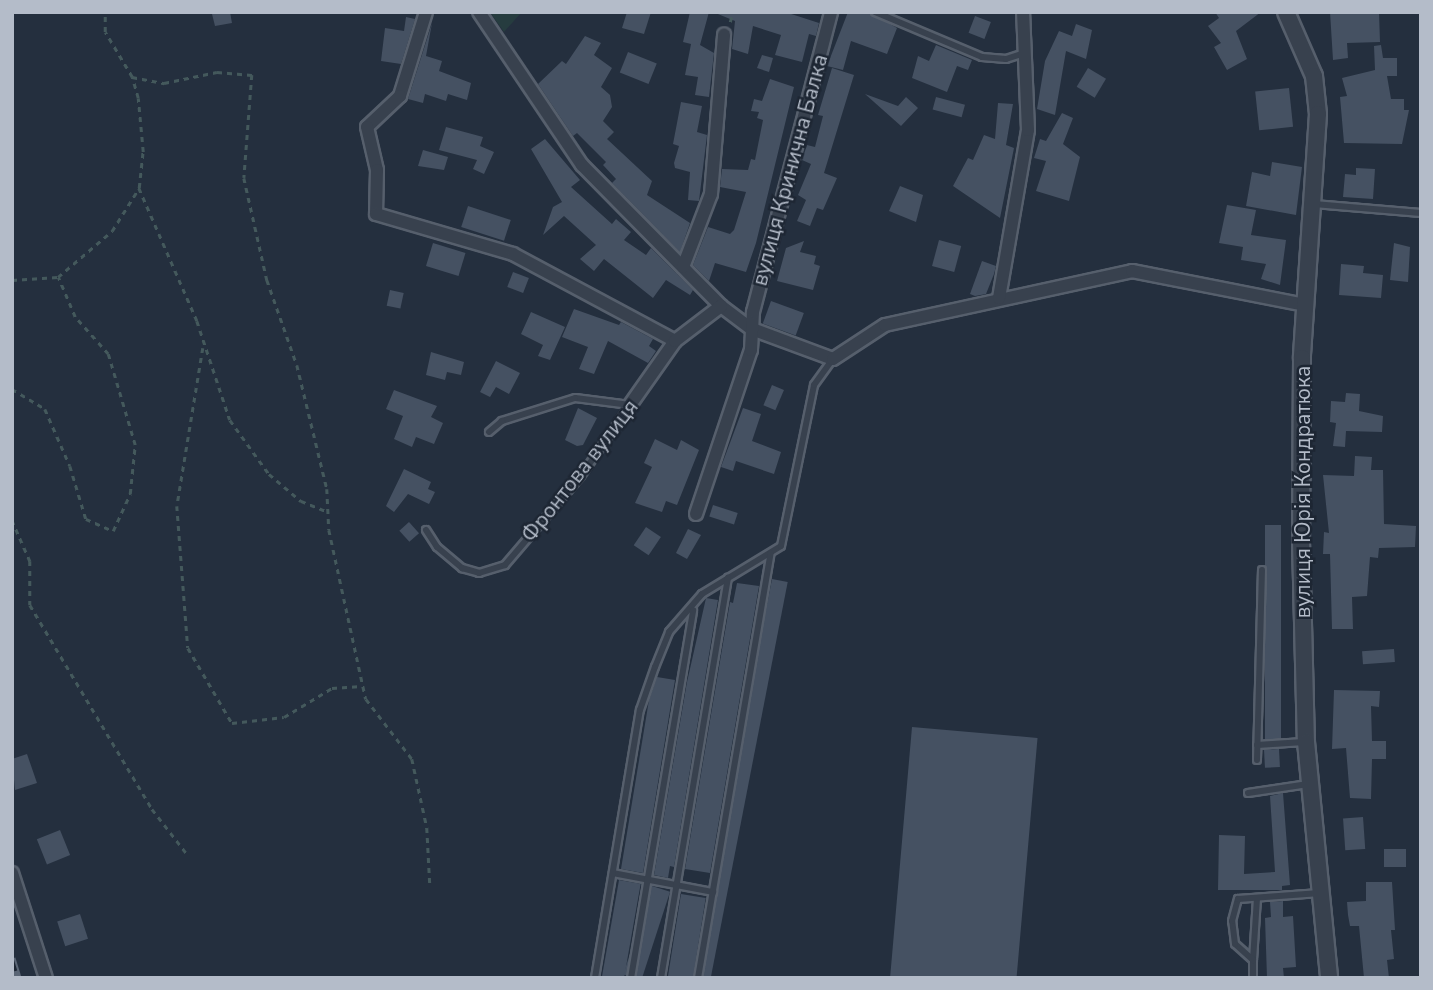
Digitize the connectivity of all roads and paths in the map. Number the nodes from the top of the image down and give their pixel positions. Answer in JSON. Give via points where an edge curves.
{"nodes":[{"id":1,"x":105,"y":12,"type":"edge"},
{"id":2,"x":426,"y":12,"type":"edge"},
{"id":3,"x":479,"y":12,"type":"edge"},
{"id":4,"x":831,"y":12,"type":"edge"},
{"id":5,"x":875,"y":12,"type":"edge"},
{"id":6,"x":1023,"y":12,"type":"edge"},
{"id":7,"x":1286,"y":12,"type":"edge"},
{"id":8,"x":724,"y":35,"type":"dead end"},
{"id":9,"x":1027,"y":52,"type":"junction"},
{"id":10,"x":132,"y":77,"type":"junction"},
{"id":11,"x":139,"y":188,"type":"junction"},
{"id":12,"x":1314,"y":204,"type":"junction"},
{"id":13,"x":1421,"y":214,"type":"edge"},
{"id":14,"x":683,"y":267,"type":"junction"},
{"id":15,"x":58,"y":277,"type":"junction"},
{"id":16,"x":13,"y":281,"type":"edge"},
{"id":17,"x":999,"y":299,"type":"junction"},
{"id":18,"x":720,"y":306,"type":"junction"},
{"id":19,"x":1306,"y":306,"type":"junction"},
{"id":20,"x":752,"y":329,"type":"junction"},
{"id":21,"x":675,"y":341,"type":"junction"},
{"id":22,"x":203,"y":348,"type":"junction"},
{"id":23,"x":832,"y":359,"type":"junction"},
{"id":24,"x":12,"y":388,"type":"edge"},
{"id":25,"x":630,"y":405,"type":"junction"},
{"id":26,"x":489,"y":432,"type":"dead end"},
{"id":27,"x":328,"y":512,"type":"junction"},
{"id":28,"x":696,"y":514,"type":"dead end"},
{"id":29,"x":12,"y":520,"type":"edge"},
{"id":30,"x":426,"y":530,"type":"dead end"},
{"id":31,"x":771,"y":553,"type":"junction"},
{"id":32,"x":1262,"y":570,"type":"dead end"},
{"id":33,"x":728,"y":578,"type":"junction"},
{"id":34,"x":694,"y":608,"type":"junction"},
{"id":35,"x":363,"y":686,"type":"junction"},
{"id":36,"x":1306,"y":742,"type":"junction"},
{"id":37,"x":1257,"y":745,"type":"junction"},
{"id":38,"x":1257,"y":760,"type":"dead end"},
{"id":39,"x":1310,"y":784,"type":"junction"},
{"id":40,"x":1248,"y":793,"type":"dead end"},
{"id":41,"x":187,"y":855,"type":"dead end"},
{"id":42,"x":12,"y":873,"type":"edge"},
{"id":43,"x":612,"y":873,"type":"junction"},
{"id":44,"x":648,"y":880,"type":"junction"},
{"id":45,"x":430,"y":885,"type":"dead end"},
{"id":46,"x":676,"y":885,"type":"junction"},
{"id":47,"x":713,"y":892,"type":"junction"},
{"id":48,"x":1321,"y":892,"type":"junction"},
{"id":49,"x":1257,"y":898,"type":"junction"},
{"id":50,"x":1253,"y":960,"type":"junction"},
{"id":51,"x":46,"y":978,"type":"edge"},
{"id":52,"x":595,"y":978,"type":"edge"},
{"id":53,"x":631,"y":978,"type":"edge"},
{"id":54,"x":661,"y":978,"type":"edge"},
{"id":55,"x":698,"y":978,"type":"edge"},
{"id":56,"x":1253,"y":978,"type":"edge"},
{"id":57,"x":1329,"y":978,"type":"edge"}],
"edges":[{"from":1,"to":10,"type":"path","via":[[105,32]]},
{"from":2,"to":21,"type":"street","via":[[400,96],[367,127],[377,170],[376,214],[513,254]]},
{"from":3,"to":14,"type":"street","via":[[582,164]]},
{"from":4,"to":20,"type":"street","name":"вулиця Кринична Балка"},
{"from":5,"to":9,"type":"lane","via":[[982,57],[1006,59]]},
{"from":6,"to":9,"type":"street"},
{"from":7,"to":12,"type":"street","name":"вулиця Юрія Кондратюка","via":[[1314,76],[1318,114]]},
{"from":8,"to":14,"type":"street","via":[[711,194]]},
{"from":9,"to":17,"type":"street","via":[[1028,130]]},
{"from":10,"to":11,"type":"path","via":[[143,152]]},
{"from":10,"to":27,"type":"path","via":[[164,83],[217,72],[252,75],[244,178],[267,281],[297,365],[327,489]]},
{"from":11,"to":15,"type":"path","via":[[112,231]]},
{"from":11,"to":22,"type":"path","via":[[154,232],[197,321]]},
{"from":12,"to":13,"type":"lane"},
{"from":12,"to":19,"type":"street","name":"вулиця Юрія Кондратюка"},
{"from":14,"to":18,"type":"street"},
{"from":15,"to":16,"type":"path"},
{"from":15,"to":24,"type":"path","via":[[75,317],[108,354],[135,445],[130,494],[113,531],[86,519],[70,466],[45,409]]},
{"from":17,"to":19,"type":"street","via":[[1132,271]]},
{"from":17,"to":23,"type":"street","via":[[885,325]]},
{"from":18,"to":20,"type":"street"},
{"from":18,"to":21,"type":"street","name":"Фронтова вулиця"},
{"from":19,"to":36,"type":"street","name":"вулиця Юрія Кондратюка","via":[[1301,541]]},
{"from":20,"to":23,"type":"street"},
{"from":20,"to":28,"type":"street","name":"вулиця Кринична Балка","via":[[751,350]]},
{"from":21,"to":25,"type":"street","name":"Фронтова вулиця"},
{"from":22,"to":27,"type":"path","via":[[230,420],[269,474],[301,501]]},
{"from":22,"to":35,"type":"path","via":[[177,506],[188,648],[232,723],[284,717],[332,688]]},
{"from":23,"to":31,"type":"lane","via":[[814,385],[781,546]]},
{"from":25,"to":26,"type":"lane","via":[[575,398],[502,421]]},
{"from":25,"to":30,"type":"lane","name":"Фронтова вулиця","via":[[581,476],[505,565],[488,572],[461,568],[436,547]]},
{"from":27,"to":35,"type":"path"},
{"from":29,"to":41,"type":"path","via":[[30,561],[30,605],[152,809]]},
{"from":31,"to":33,"type":"lane"},
{"from":31,"to":47,"type":"lane"},
{"from":32,"to":37,"type":"lane"},
{"from":33,"to":34,"type":"lane","via":[[702,594]]},
{"from":33,"to":46,"type":"lane"},
{"from":34,"to":43,"type":"lane","via":[[670,632],[640,710]]},
{"from":34,"to":44,"type":"lane"},
{"from":35,"to":45,"type":"path","via":[[366,699],[412,759],[427,828]]},
{"from":36,"to":37,"type":"lane"},
{"from":36,"to":39,"type":"street","name":"вулиця Юрія Кондратюка"},
{"from":37,"to":38,"type":"lane"},
{"from":39,"to":40,"type":"lane"},
{"from":39,"to":48,"type":"street","name":"вулиця Юрія Кондратюка"},
{"from":42,"to":51,"type":"street"},
{"from":43,"to":44,"type":"lane"},
{"from":43,"to":52,"type":"lane"},
{"from":44,"to":46,"type":"lane"},
{"from":44,"to":53,"type":"lane"},
{"from":46,"to":47,"type":"lane"},
{"from":46,"to":54,"type":"lane"},
{"from":47,"to":55,"type":"lane"},
{"from":48,"to":49,"type":"lane"},
{"from":48,"to":57,"type":"street","name":"вулиця Юрія Кондратюка"},
{"from":49,"to":50,"type":"lane"},
{"from":49,"to":50,"type":"lane","via":[[1238,899],[1233,921],[1235,944]]},
{"from":50,"to":56,"type":"lane"}]}
